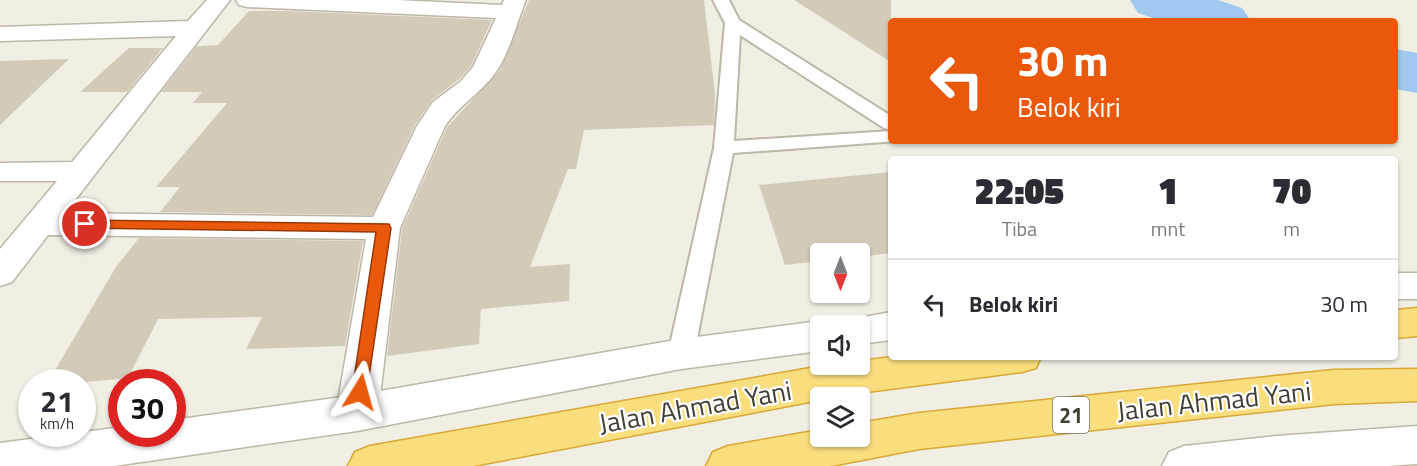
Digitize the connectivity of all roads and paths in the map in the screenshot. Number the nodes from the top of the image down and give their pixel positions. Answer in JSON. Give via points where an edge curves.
{"nodes":[{"id":1,"x":219,"y":0,"type":"edge"},
{"id":2,"x":247,"y":0,"type":"edge"},
{"id":3,"x":721,"y":0,"type":"edge"},
{"id":4,"x":513,"y":6,"type":"edge"},
{"id":5,"x":733,"y":23,"type":"junction"},
{"id":6,"x":195,"y":28,"type":"junction"},
{"id":7,"x":0,"y":34,"type":"edge"},
{"id":8,"x":888,"y":122,"type":"edge"},
{"id":9,"x":888,"y":137,"type":"edge"},
{"id":10,"x":724,"y":147,"type":"junction"},
{"id":11,"x":80,"y":171,"type":"junction"},
{"id":12,"x":0,"y":172,"type":"edge"},
{"id":13,"x":39,"y":224,"type":"junction"},
{"id":14,"x":384,"y":228,"type":"junction"},
{"id":15,"x":0,"y":273,"type":"edge"},
{"id":16,"x":1398,"y":286,"type":"edge"},
{"id":17,"x":1417,"y":286,"type":"edge"},
{"id":18,"x":1417,"y":322,"type":"edge"},
{"id":19,"x":1398,"y":324,"type":"edge"},
{"id":20,"x":888,"y":326,"type":"edge"},
{"id":21,"x":870,"y":329,"type":"edge"},
{"id":22,"x":810,"y":337,"type":"edge"},
{"id":23,"x":681,"y":354,"type":"junction"},
{"id":24,"x":998,"y":360,"type":"edge"},
{"id":25,"x":1417,"y":385,"type":"edge"},
{"id":26,"x":357,"y":413,"type":"junction"},
{"id":27,"x":1417,"y":445,"type":"edge"},
{"id":28,"x":0,"y":463,"type":"edge"},
{"id":29,"x":370,"y":466,"type":"edge"},
{"id":30,"x":728,"y":466,"type":"edge"},
{"id":31,"x":1184,"y":466,"type":"edge"}],
"edges":[{"from":1,"to":6,"type":"street"},
{"from":2,"to":4,"type":"street"},
{"from":3,"to":5,"type":"lane"},
{"from":4,"to":14,"type":"street","via":[[485,70],[443,108],[431,126]]},
{"from":5,"to":8,"type":"lane"},
{"from":5,"to":10,"type":"lane"},
{"from":6,"to":7,"type":"street"},
{"from":6,"to":11,"type":"street"},
{"from":9,"to":10,"type":"lane"},
{"from":10,"to":23,"type":"lane"},
{"from":11,"to":12,"type":"street"},
{"from":11,"to":13,"type":"street"},
{"from":13,"to":14,"type":"street"},
{"from":13,"to":15,"type":"street"},
{"from":14,"to":26,"type":"street"},
{"from":16,"to":17,"type":"street"},
{"from":18,"to":19,"type":"highway"},
{"from":20,"to":21,"type":"street"},
{"from":22,"to":23,"type":"street"},
{"from":23,"to":26,"type":"street"},
{"from":24,"to":29,"type":"highway","name":"Jalan Ahmad Yani","via":[[843,379]]},
{"from":25,"to":30,"type":"highway","name":"Jalan Ahmad Yani","number":"21","via":[[1334,387],[919,431]]},
{"from":26,"to":28,"type":"street"},
{"from":27,"to":31,"type":"street"}]}
